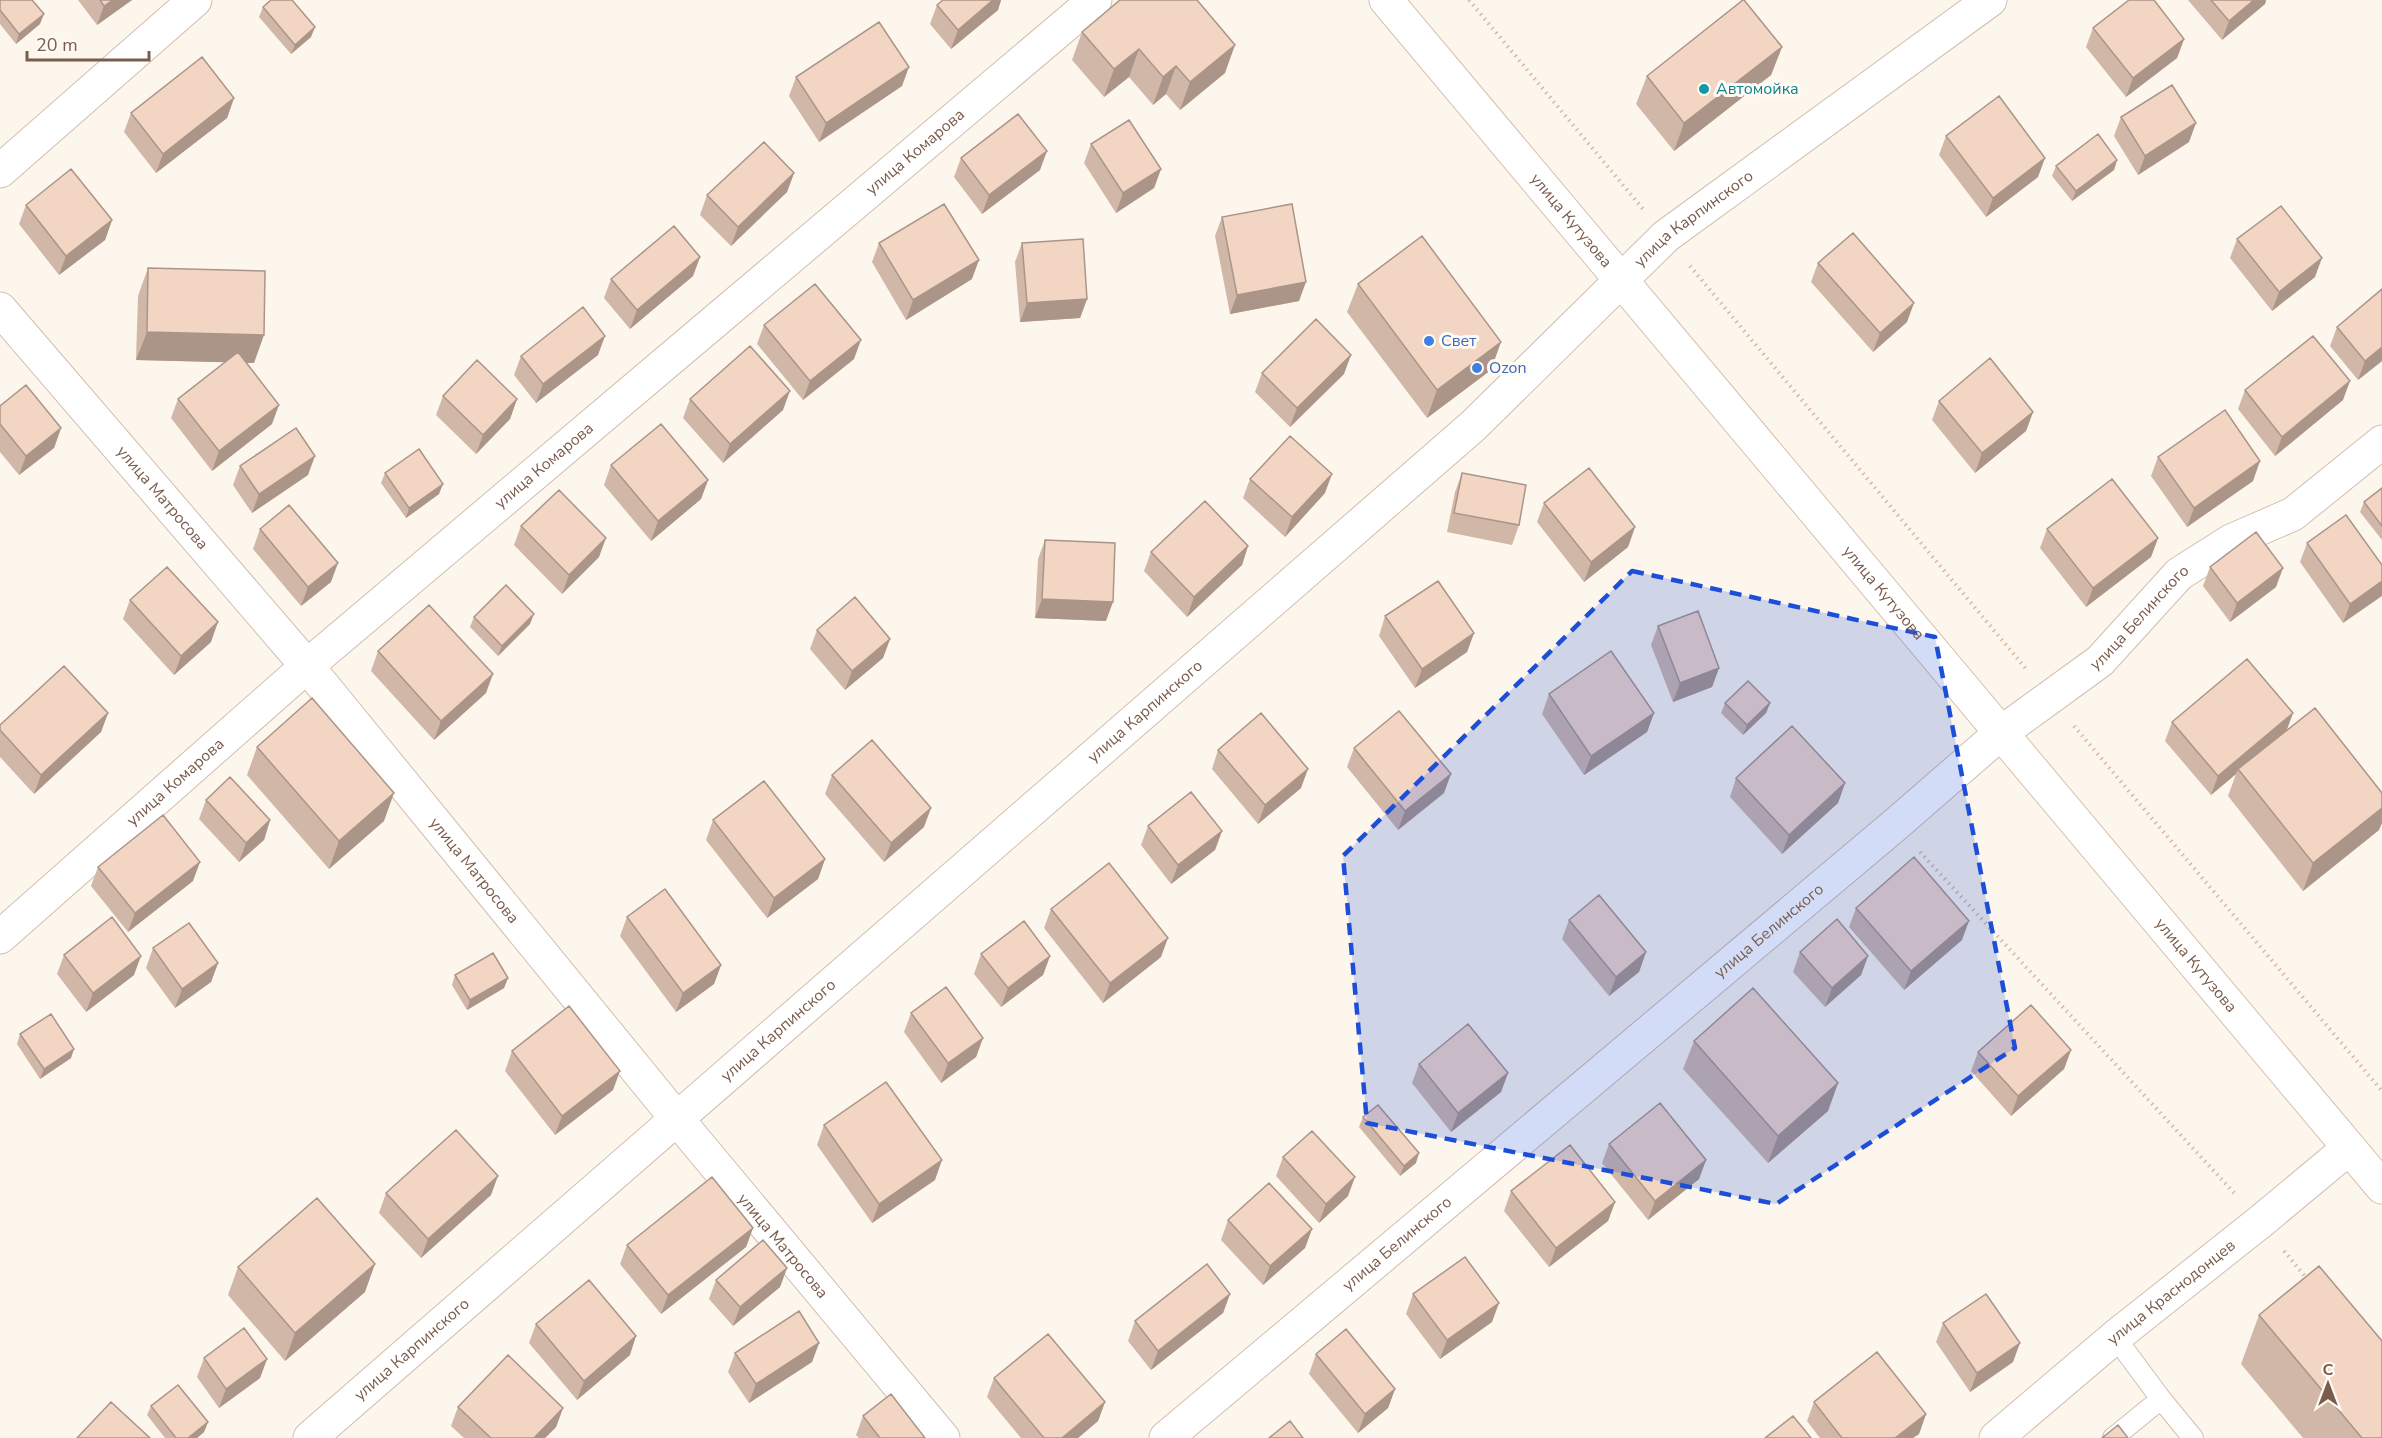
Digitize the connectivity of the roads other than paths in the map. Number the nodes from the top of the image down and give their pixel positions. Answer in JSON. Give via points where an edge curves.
{"nodes":[{"id":1,"x":195,"y":0,"type":"edge"},
{"id":2,"x":1095,"y":0,"type":"edge"},
{"id":3,"x":1386,"y":0,"type":"edge"},
{"id":4,"x":1990,"y":0,"type":"edge"},
{"id":5,"x":0,"y":171,"type":"edge"},
{"id":6,"x":1622,"y":279,"type":"junction"},
{"id":7,"x":0,"y":309,"type":"edge"},
{"id":8,"x":2382,"y":442,"type":"edge"},
{"id":9,"x":307,"y":666,"type":"junction"},
{"id":10,"x":2002,"y":732,"type":"junction"},
{"id":11,"x":0,"y":938,"type":"edge"},
{"id":12,"x":677,"y":1119,"type":"junction"},
{"id":13,"x":2370,"y":1166,"type":"edge"},
{"id":14,"x":2115,"y":1336,"type":"junction"},
{"id":15,"x":2161,"y":1399,"type":"junction"},
{"id":16,"x":310,"y":1438,"type":"edge"},
{"id":17,"x":943,"y":1438,"type":"edge"},
{"id":18,"x":1166,"y":1438,"type":"edge"},
{"id":19,"x":1996,"y":1438,"type":"edge"},
{"id":20,"x":2113,"y":1438,"type":"edge"},
{"id":21,"x":2193,"y":1438,"type":"edge"}],
"edges":[{"from":1,"to":5,"type":"street"},
{"from":2,"to":9,"type":"street","name":"улица Комарова"},
{"from":3,"to":6,"type":"street","name":"улица Кутузова"},
{"from":4,"to":6,"type":"street","name":"улица Карпинского","via":[[1666,236]]},
{"from":6,"to":10,"type":"street","name":"улица Кутузова"},
{"from":6,"to":12,"type":"street","name":"улица Карпинского","via":[[1473,426]]},
{"from":7,"to":9,"type":"street","name":"улица Матросова"},
{"from":8,"to":10,"type":"street","name":"улица Белинского","via":[[2293,514],[2230,541],[2179,574],[2100,661]]},
{"from":9,"to":11,"type":"street","name":"улица Комарова"},
{"from":9,"to":12,"type":"street","name":"улица Матросова"},
{"from":10,"to":13,"type":"street","name":"улица Кутузова"},
{"from":10,"to":18,"type":"street","name":"улица Белинского"},
{"from":12,"to":16,"type":"street","name":"улица Карпинского"},
{"from":12,"to":17,"type":"street","name":"улица Матросова"},
{"from":13,"to":14,"type":"street","name":"улица Краснодонцев","via":[[2260,1222]]},
{"from":14,"to":15,"type":"lane"},
{"from":14,"to":19,"type":"street","name":"улица Краснодонцев"},
{"from":15,"to":20,"type":"lane"},
{"from":15,"to":21,"type":"lane"}]}
